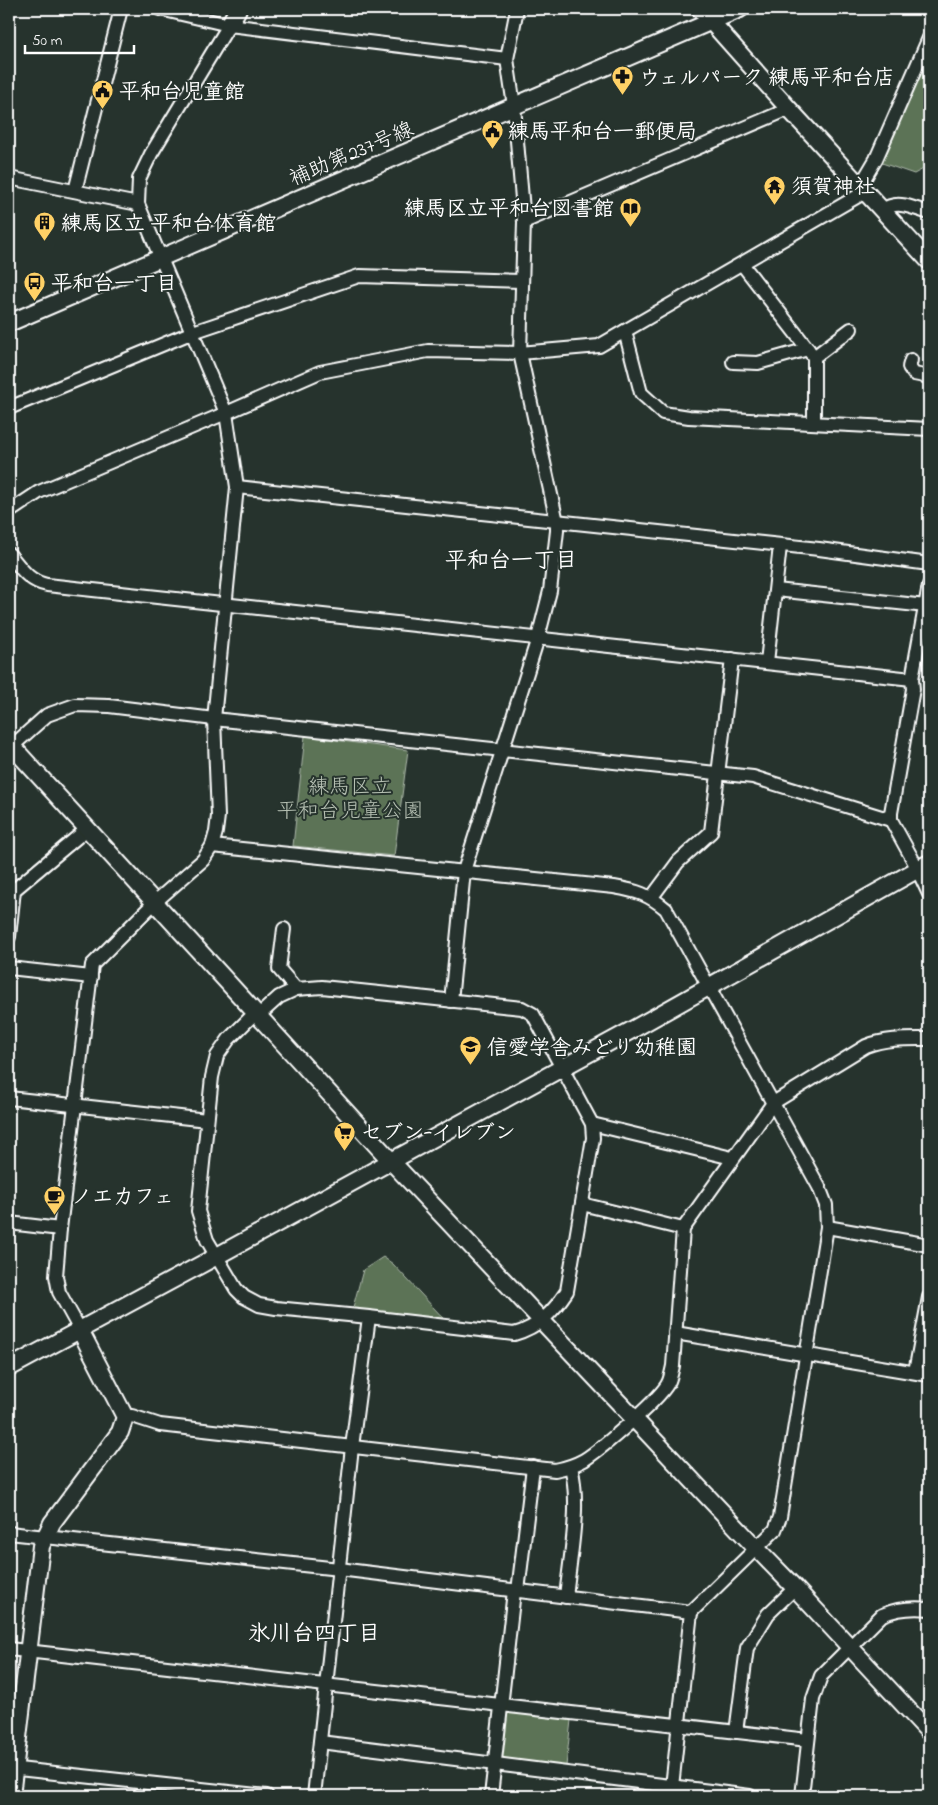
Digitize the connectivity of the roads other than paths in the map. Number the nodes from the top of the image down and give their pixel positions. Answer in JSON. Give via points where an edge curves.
{"nodes":[{"id":1,"x":121,"y":9,"type":"edge"},
{"id":2,"x":160,"y":9,"type":"edge"},
{"id":3,"x":238,"y":9,"type":"edge"},
{"id":4,"x":517,"y":9,"type":"edge"},
{"id":5,"x":700,"y":9,"type":"edge"},
{"id":6,"x":740,"y":9,"type":"edge"},
{"id":7,"x":711,"y":22,"type":"junction"},
{"id":8,"x":229,"y":25,"type":"junction"},
{"id":9,"x":929,"y":38,"type":"edge"},
{"id":10,"x":507,"y":58,"type":"junction"},
{"id":11,"x":514,"y":106,"type":"junction"},
{"id":12,"x":789,"y":109,"type":"junction"},
{"id":13,"x":9,"y":178,"type":"edge"},
{"id":14,"x":863,"y":189,"type":"junction"},
{"id":15,"x":76,"y":192,"type":"junction"},
{"id":16,"x":138,"y":204,"type":"junction"},
{"id":17,"x":882,"y":210,"type":"junction"},
{"id":18,"x":929,"y":213,"type":"edge"},
{"id":19,"x":524,"y":222,"type":"junction"},
{"id":20,"x":161,"y":258,"type":"junction"},
{"id":21,"x":929,"y":261,"type":"edge"},
{"id":22,"x":742,"y":264,"type":"junction"},
{"id":23,"x":522,"y":281,"type":"junction"},
{"id":24,"x":9,"y":323,"type":"edge"},
{"id":25,"x":851,"y":329,"type":"dead end"},
{"id":26,"x":193,"y":332,"type":"junction"},
{"id":27,"x":625,"y":332,"type":"junction"},
{"id":28,"x":520,"y":353,"type":"junction"},
{"id":29,"x":811,"y":353,"type":"junction"},
{"id":30,"x":911,"y":360,"type":"dead end"},
{"id":31,"x":733,"y":362,"type":"dead end"},
{"id":32,"x":929,"y":377,"type":"edge"},
{"id":33,"x":9,"y":408,"type":"edge"},
{"id":34,"x":226,"y":414,"type":"junction"},
{"id":35,"x":814,"y":423,"type":"junction"},
{"id":36,"x":929,"y":429,"type":"edge"},
{"id":37,"x":236,"y":487,"type":"junction"},
{"id":38,"x":9,"y":512,"type":"edge"},
{"id":39,"x":557,"y":522,"type":"junction"},
{"id":40,"x":780,"y":546,"type":"junction"},
{"id":41,"x":9,"y":554,"type":"edge"},
{"id":42,"x":929,"y":564,"type":"edge"},
{"id":43,"x":929,"y":585,"type":"edge"},
{"id":44,"x":776,"y":590,"type":"junction"},
{"id":45,"x":225,"y":603,"type":"junction"},
{"id":46,"x":926,"y":606,"type":"junction"},
{"id":47,"x":538,"y":638,"type":"junction"},
{"id":48,"x":732,"y":658,"type":"junction"},
{"id":49,"x":767,"y":662,"type":"junction"},
{"id":50,"x":912,"y":679,"type":"junction"},
{"id":51,"x":214,"y":720,"type":"junction"},
{"id":52,"x":10,"y":746,"type":"edge"},
{"id":53,"x":502,"y":749,"type":"junction"},
{"id":54,"x":719,"y":774,"type":"junction"},
{"id":55,"x":892,"y":820,"type":"junction"},
{"id":56,"x":87,"y":829,"type":"junction"},
{"id":57,"x":212,"y":846,"type":"junction"},
{"id":58,"x":924,"y":866,"type":"edge"},
{"id":59,"x":464,"y":871,"type":"junction"},
{"id":60,"x":929,"y":894,"type":"edge"},
{"id":61,"x":652,"y":897,"type":"junction"},
{"id":62,"x":154,"y":903,"type":"junction"},
{"id":63,"x":284,"y":928,"type":"dead end"},
{"id":64,"x":9,"y":937,"type":"edge"},
{"id":65,"x":9,"y":968,"type":"edge"},
{"id":66,"x":91,"y":977,"type":"junction"},
{"id":67,"x":709,"y":987,"type":"junction"},
{"id":68,"x":296,"y":989,"type":"junction"},
{"id":69,"x":450,"y":1001,"type":"junction"},
{"id":70,"x":256,"y":1015,"type":"junction"},
{"id":71,"x":929,"y":1038,"type":"edge"},
{"id":72,"x":561,"y":1068,"type":"junction"},
{"id":73,"x":9,"y":1098,"type":"edge"},
{"id":74,"x":772,"y":1103,"type":"junction"},
{"id":75,"x":75,"y":1105,"type":"junction"},
{"id":76,"x":207,"y":1120,"type":"junction"},
{"id":77,"x":592,"y":1124,"type":"junction"},
{"id":78,"x":732,"y":1158,"type":"junction"},
{"id":79,"x":391,"y":1161,"type":"junction"},
{"id":80,"x":582,"y":1204,"type":"junction"},
{"id":81,"x":9,"y":1223,"type":"edge"},
{"id":82,"x":827,"y":1226,"type":"junction"},
{"id":83,"x":60,"y":1229,"type":"junction"},
{"id":84,"x":683,"y":1229,"type":"junction"},
{"id":85,"x":929,"y":1245,"type":"edge"},
{"id":86,"x":217,"y":1256,"type":"junction"},
{"id":87,"x":929,"y":1297,"type":"edge"},
{"id":88,"x":369,"y":1317,"type":"junction"},
{"id":89,"x":541,"y":1321,"type":"junction"},
{"id":90,"x":80,"y":1330,"type":"junction"},
{"id":91,"x":675,"y":1333,"type":"junction"},
{"id":92,"x":806,"y":1354,"type":"junction"},
{"id":93,"x":9,"y":1368,"type":"edge"},
{"id":94,"x":916,"y":1372,"type":"junction"},
{"id":95,"x":929,"y":1375,"type":"edge"},
{"id":96,"x":125,"y":1417,"type":"junction"},
{"id":97,"x":634,"y":1418,"type":"junction"},
{"id":98,"x":352,"y":1447,"type":"junction"},
{"id":99,"x":571,"y":1466,"type":"junction"},
{"id":100,"x":533,"y":1467,"type":"junction"},
{"id":101,"x":9,"y":1532,"type":"edge"},
{"id":102,"x":44,"y":1537,"type":"junction"},
{"id":103,"x":756,"y":1548,"type":"junction"},
{"id":104,"x":339,"y":1569,"type":"junction"},
{"id":105,"x":795,"y":1588,"type":"junction"},
{"id":106,"x":516,"y":1591,"type":"junction"},
{"id":107,"x":566,"y":1597,"type":"junction"},
{"id":108,"x":929,"y":1609,"type":"edge"},
{"id":109,"x":691,"y":1612,"type":"junction"},
{"id":110,"x":850,"y":1646,"type":"junction"},
{"id":111,"x":9,"y":1650,"type":"edge"},
{"id":112,"x":28,"y":1651,"type":"junction"},
{"id":113,"x":327,"y":1685,"type":"junction"},
{"id":114,"x":501,"y":1705,"type":"junction"},
{"id":115,"x":679,"y":1725,"type":"junction"},
{"id":116,"x":736,"y":1732,"type":"junction"},
{"id":117,"x":929,"y":1732,"type":"edge"},
{"id":118,"x":808,"y":1740,"type":"junction"},
{"id":119,"x":320,"y":1742,"type":"junction"},
{"id":120,"x":495,"y":1764,"type":"junction"},
{"id":121,"x":12,"y":1769,"type":"edge"},
{"id":122,"x":671,"y":1791,"type":"edge"},
{"id":123,"x":729,"y":1795,"type":"edge"},
{"id":124,"x":11,"y":1796,"type":"edge"},
{"id":125,"x":267,"y":1796,"type":"edge"},
{"id":126,"x":314,"y":1796,"type":"edge"},
{"id":127,"x":491,"y":1796,"type":"edge"},
{"id":128,"x":750,"y":1796,"type":"edge"},
{"id":129,"x":802,"y":1796,"type":"edge"}],
"edges":[{"from":1,"to":15,"type":"street"},
{"from":2,"to":8,"type":"street"},
{"from":3,"to":8,"type":"street"},
{"from":4,"to":10,"type":"street"},
{"from":5,"to":7,"type":"street"},
{"from":6,"to":7,"type":"street","name":"補助第237号線"},
{"from":7,"to":11,"type":"street","name":"補助第237号線"},
{"from":7,"to":12,"type":"street"},
{"from":8,"to":10,"type":"street"},
{"from":8,"to":16,"type":"street","via":[[151,154],[139,179]]},
{"from":9,"to":14,"type":"street"},
{"from":10,"to":11,"type":"street"},
{"from":11,"to":19,"type":"street"},
{"from":11,"to":20,"type":"street","name":"補助第237号線"},
{"from":12,"to":14,"type":"street"},
{"from":12,"to":19,"type":"street"},
{"from":13,"to":15,"type":"street"},
{"from":14,"to":17,"type":"street"},
{"from":14,"to":22,"type":"street"},
{"from":15,"to":16,"type":"street"},
{"from":16,"to":20,"type":"street"},
{"from":17,"to":18,"type":"street","via":[[890,204],[898,204]]},
{"from":17,"to":21,"type":"street"},
{"from":19,"to":23,"type":"street"},
{"from":20,"to":24,"type":"street","name":"補助第237号線"},
{"from":20,"to":26,"type":"street"},
{"from":22,"to":27,"type":"street"},
{"from":22,"to":29,"type":"street"},
{"from":23,"to":26,"type":"street","via":[[359,276]]},
{"from":23,"to":28,"type":"street"},
{"from":25,"to":29,"type":"street"},
{"from":26,"to":33,"type":"street"},
{"from":26,"to":34,"type":"street"},
{"from":27,"to":28,"type":"street","via":[[599,346]]},
{"from":27,"to":35,"type":"street","via":[[641,394],[663,412],[689,417]]},
{"from":28,"to":34,"type":"street","via":[[428,351],[320,372]]},
{"from":28,"to":39,"type":"street"},
{"from":29,"to":31,"type":"street","via":[[758,363]]},
{"from":29,"to":35,"type":"street"},
{"from":30,"to":32,"type":"street","via":[[914,374]]},
{"from":34,"to":37,"type":"street"},
{"from":34,"to":38,"type":"street","via":[[39,492]]},
{"from":35,"to":36,"type":"street"},
{"from":37,"to":39,"type":"street"},
{"from":37,"to":45,"type":"street"},
{"from":39,"to":40,"type":"street"},
{"from":39,"to":47,"type":"street","via":[[550,591]]},
{"from":40,"to":42,"type":"street"},
{"from":40,"to":44,"type":"street"},
{"from":41,"to":45,"type":"street","via":[[36,583]]},
{"from":43,"to":46,"type":"street"},
{"from":44,"to":46,"type":"street"},
{"from":44,"to":49,"type":"street"},
{"from":45,"to":47,"type":"street"},
{"from":45,"to":51,"type":"street"},
{"from":46,"to":50,"type":"street"},
{"from":47,"to":48,"type":"street"},
{"from":47,"to":53,"type":"street"},
{"from":48,"to":49,"type":"street"},
{"from":48,"to":54,"type":"street"},
{"from":49,"to":50,"type":"street"},
{"from":50,"to":55,"type":"street"},
{"from":51,"to":52,"type":"street","via":[[109,706],[75,705],[48,715]]},
{"from":51,"to":53,"type":"street"},
{"from":51,"to":57,"type":"street","via":[[218,816]]},
{"from":52,"to":56,"type":"street"},
{"from":53,"to":54,"type":"street"},
{"from":53,"to":59,"type":"street"},
{"from":54,"to":55,"type":"street","via":[[753,777]]},
{"from":54,"to":61,"type":"street","via":[[711,832],[678,862]]},
{"from":55,"to":58,"type":"street"},
{"from":56,"to":62,"type":"street"},
{"from":56,"to":64,"type":"street","via":[[14,890]]},
{"from":57,"to":59,"type":"street"},
{"from":57,"to":62,"type":"street","via":[[203,860]]},
{"from":58,"to":60,"type":"street"},
{"from":58,"to":67,"type":"street"},
{"from":59,"to":61,"type":"street","via":[[614,887]]},
{"from":59,"to":69,"type":"street"},
{"from":61,"to":67,"type":"street","via":[[666,909]]},
{"from":62,"to":66,"type":"street","via":[[92,965]]},
{"from":62,"to":70,"type":"street"},
{"from":63,"to":68,"type":"street","via":[[279,969]]},
{"from":65,"to":66,"type":"street"},
{"from":66,"to":75,"type":"street"},
{"from":67,"to":72,"type":"street"},
{"from":67,"to":74,"type":"street"},
{"from":68,"to":69,"type":"street","via":[[322,987]]},
{"from":68,"to":70,"type":"street","via":[[279,997]]},
{"from":69,"to":72,"type":"street","via":[[522,1008],[533,1014]]},
{"from":70,"to":76,"type":"street","via":[[229,1039],[217,1056]]},
{"from":70,"to":79,"type":"street"},
{"from":71,"to":74,"type":"street","via":[[881,1041],[866,1046]]},
{"from":72,"to":77,"type":"street"},
{"from":72,"to":79,"type":"street"},
{"from":73,"to":75,"type":"street"},
{"from":74,"to":78,"type":"street"},
{"from":74,"to":82,"type":"street","via":[[823,1196]]},
{"from":75,"to":76,"type":"street"},
{"from":75,"to":83,"type":"street"},
{"from":76,"to":86,"type":"street","via":[[198,1211],[207,1240]]},
{"from":77,"to":78,"type":"street"},
{"from":77,"to":80,"type":"street","via":[[593,1138]]},
{"from":78,"to":84,"type":"street"},
{"from":79,"to":86,"type":"street"},
{"from":79,"to":89,"type":"street"},
{"from":80,"to":84,"type":"street"},
{"from":80,"to":89,"type":"street","via":[[567,1291],[556,1308]]},
{"from":81,"to":83,"type":"street"},
{"from":82,"to":85,"type":"street"},
{"from":82,"to":92,"type":"street"},
{"from":83,"to":90,"type":"street","via":[[56,1276],[59,1292]]},
{"from":84,"to":91,"type":"street"},
{"from":86,"to":88,"type":"street","via":[[236,1289],[259,1305]]},
{"from":86,"to":90,"type":"street"},
{"from":87,"to":94,"type":"street"},
{"from":88,"to":89,"type":"street","via":[[514,1334],[529,1330]]},
{"from":88,"to":98,"type":"street"},
{"from":89,"to":97,"type":"street"},
{"from":90,"to":93,"type":"street"},
{"from":90,"to":96,"type":"street"},
{"from":91,"to":92,"type":"street"},
{"from":91,"to":97,"type":"street","via":[[669,1382],[659,1396]]},
{"from":92,"to":94,"type":"street"},
{"from":92,"to":103,"type":"street","via":[[780,1517],[775,1530]]},
{"from":94,"to":95,"type":"street"},
{"from":96,"to":98,"type":"street","via":[[132,1416],[160,1425]]},
{"from":96,"to":102,"type":"street","via":[[120,1432]]},
{"from":97,"to":99,"type":"street","via":[[586,1459]]},
{"from":97,"to":103,"type":"street"},
{"from":98,"to":100,"type":"street"},
{"from":98,"to":104,"type":"street"},
{"from":99,"to":100,"type":"street","via":[[555,1470]]},
{"from":99,"to":107,"type":"street","via":[[575,1498]]},
{"from":100,"to":106,"type":"street"},
{"from":101,"to":102,"type":"street"},
{"from":102,"to":104,"type":"street"},
{"from":102,"to":112,"type":"street"},
{"from":103,"to":105,"type":"street"},
{"from":103,"to":109,"type":"street"},
{"from":104,"to":106,"type":"street"},
{"from":104,"to":113,"type":"street"},
{"from":105,"to":110,"type":"street"},
{"from":105,"to":116,"type":"street","via":[[768,1614],[747,1648]]},
{"from":106,"to":107,"type":"street"},
{"from":106,"to":114,"type":"street"},
{"from":107,"to":109,"type":"street"},
{"from":108,"to":110,"type":"street","via":[[914,1607],[882,1615]]},
{"from":109,"to":115,"type":"street"},
{"from":110,"to":117,"type":"street"},
{"from":110,"to":118,"type":"street","via":[[821,1676],[813,1699]]},
{"from":111,"to":112,"type":"street"},
{"from":112,"to":113,"type":"street"},
{"from":112,"to":121,"type":"street"},
{"from":113,"to":114,"type":"street"},
{"from":113,"to":119,"type":"street"},
{"from":114,"to":115,"type":"street"},
{"from":114,"to":120,"type":"street"},
{"from":115,"to":116,"type":"street"},
{"from":115,"to":122,"type":"street"},
{"from":116,"to":118,"type":"street"},
{"from":118,"to":129,"type":"street"},
{"from":119,"to":120,"type":"street"},
{"from":119,"to":126,"type":"street"},
{"from":120,"to":122,"type":"street"},
{"from":120,"to":127,"type":"street"},
{"from":121,"to":124,"type":"street"},
{"from":121,"to":125,"type":"street"},
{"from":122,"to":123,"type":"street"},
{"from":123,"to":128,"type":"street"}]}
